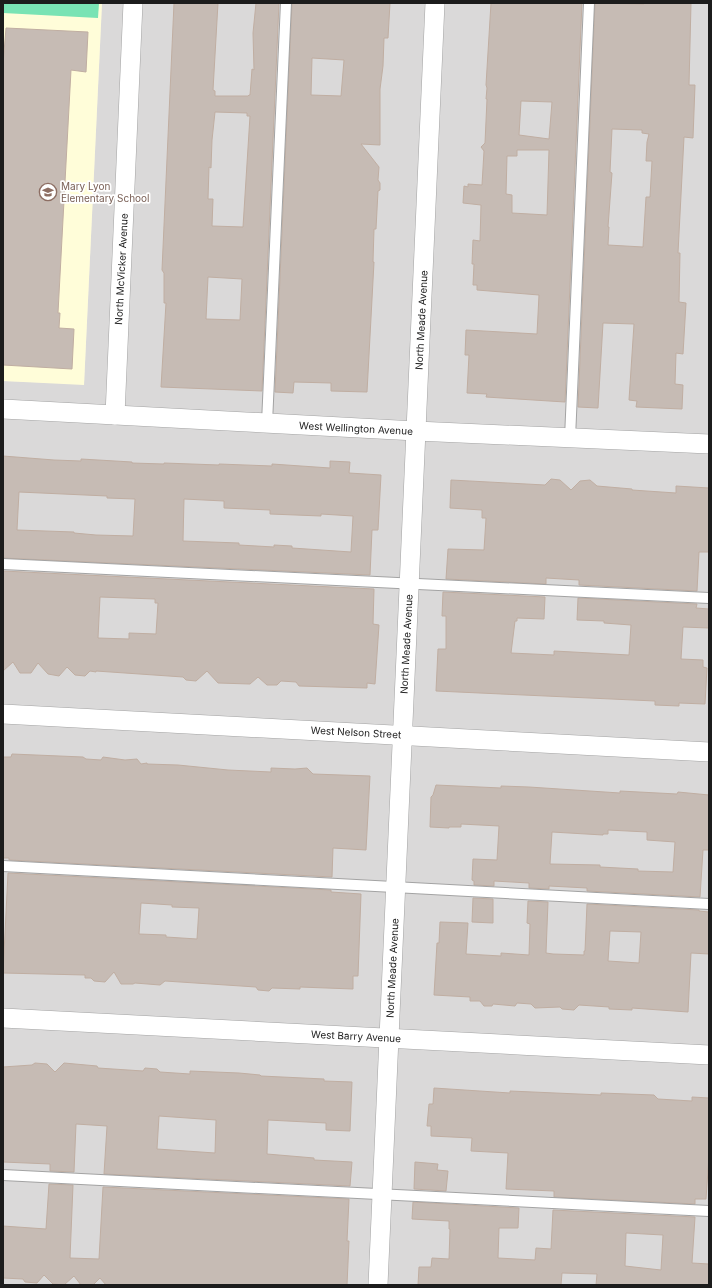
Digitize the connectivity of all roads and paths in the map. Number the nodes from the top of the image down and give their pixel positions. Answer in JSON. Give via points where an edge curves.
{"nodes":[{"id":1,"x":133,"y":3,"type":"edge"},
{"id":2,"x":286,"y":3,"type":"edge"},
{"id":3,"x":435,"y":3,"type":"edge"},
{"id":4,"x":589,"y":3,"type":"edge"},
{"id":5,"x":3,"y":409,"type":"edge"},
{"id":6,"x":115,"y":415,"type":"junction"},
{"id":7,"x":267,"y":423,"type":"junction"},
{"id":8,"x":416,"y":431,"type":"junction"},
{"id":9,"x":570,"y":438,"type":"junction"},
{"id":10,"x":709,"y":444,"type":"edge"},
{"id":11,"x":3,"y":564,"type":"edge"},
{"id":12,"x":409,"y":584,"type":"junction"},
{"id":13,"x":709,"y":598,"type":"edge"},
{"id":14,"x":3,"y":714,"type":"edge"},
{"id":15,"x":402,"y":735,"type":"junction"},
{"id":16,"x":709,"y":752,"type":"edge"},
{"id":17,"x":3,"y":866,"type":"edge"},
{"id":18,"x":395,"y":888,"type":"junction"},
{"id":19,"x":709,"y":904,"type":"edge"},
{"id":20,"x":3,"y":1018,"type":"edge"},
{"id":21,"x":389,"y":1038,"type":"junction"},
{"id":22,"x":709,"y":1055,"type":"edge"},
{"id":23,"x":3,"y":1175,"type":"edge"},
{"id":24,"x":382,"y":1194,"type":"junction"},
{"id":25,"x":709,"y":1211,"type":"edge"},
{"id":26,"x":378,"y":1285,"type":"edge"}],
"edges":[{"from":1,"to":6,"type":"street","name":"North McVicker Avenue"},
{"from":2,"to":7,"type":"lane"},
{"from":3,"to":8,"type":"street","name":"North Meade Avenue"},
{"from":4,"to":9,"type":"lane"},
{"from":5,"to":6,"type":"street","name":"West Wellington Avenue"},
{"from":6,"to":7,"type":"street","name":"West Wellington Avenue"},
{"from":7,"to":8,"type":"street","name":"West Wellington Avenue"},
{"from":8,"to":9,"type":"street","name":"West Wellington Avenue"},
{"from":8,"to":12,"type":"street","name":"North Meade Avenue"},
{"from":9,"to":10,"type":"street","name":"West Wellington Avenue"},
{"from":11,"to":12,"type":"lane"},
{"from":12,"to":13,"type":"lane"},
{"from":12,"to":15,"type":"street","name":"North Meade Avenue"},
{"from":14,"to":15,"type":"street","name":"West Nelson Street"},
{"from":15,"to":16,"type":"street","name":"West Nelson Street"},
{"from":15,"to":18,"type":"street","name":"North Meade Avenue"},
{"from":17,"to":18,"type":"lane"},
{"from":18,"to":19,"type":"lane"},
{"from":18,"to":21,"type":"street","name":"North Meade Avenue"},
{"from":20,"to":21,"type":"street","name":"West Barry Avenue"},
{"from":21,"to":22,"type":"street","name":"West Barry Avenue"},
{"from":21,"to":24,"type":"street","name":"North Meade Avenue"},
{"from":23,"to":24,"type":"lane"},
{"from":24,"to":25,"type":"lane"},
{"from":24,"to":26,"type":"street","name":"North Meade Avenue"}]}
